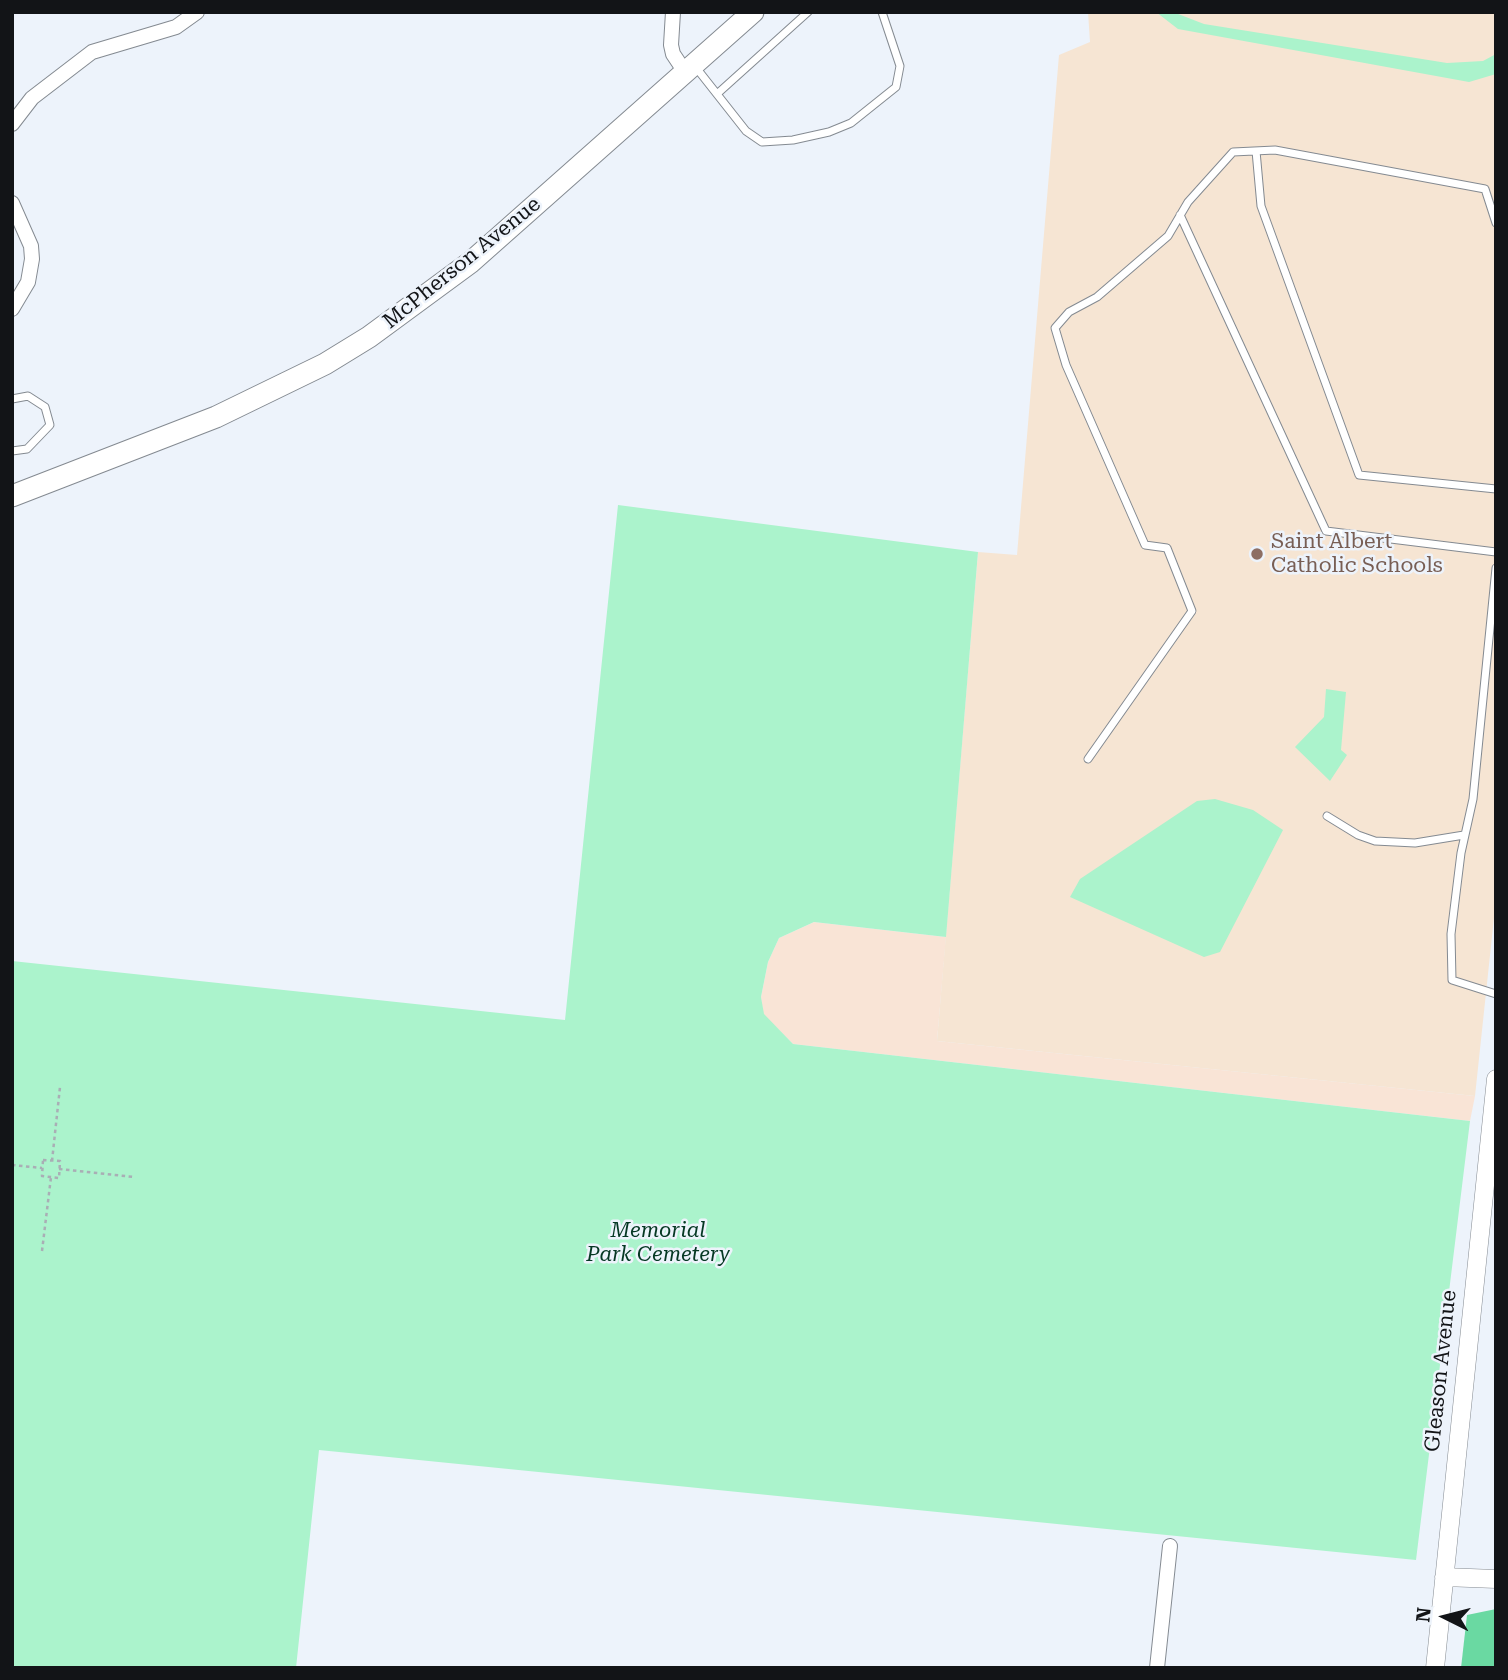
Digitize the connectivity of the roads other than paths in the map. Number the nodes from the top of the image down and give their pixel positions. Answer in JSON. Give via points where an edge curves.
{"nodes":[{"id":1,"x":197,"y":12,"type":"edge"},
{"id":2,"x":673,"y":12,"type":"edge"},
{"id":3,"x":753,"y":12,"type":"edge"},
{"id":4,"x":808,"y":12,"type":"edge"},
{"id":5,"x":882,"y":12,"type":"edge"},
{"id":6,"x":689,"y":69,"type":"junction"},
{"id":7,"x":717,"y":94,"type":"junction"},
{"id":8,"x":12,"y":124,"type":"edge"},
{"id":9,"x":1256,"y":151,"type":"junction"},
{"id":10,"x":12,"y":203,"type":"edge"},
{"id":11,"x":1180,"y":215,"type":"junction"},
{"id":12,"x":1496,"y":223,"type":"edge"},
{"id":13,"x":12,"y":309,"type":"edge"},
{"id":14,"x":12,"y":399,"type":"edge"},
{"id":15,"x":12,"y":451,"type":"edge"},
{"id":16,"x":1496,"y":489,"type":"edge"},
{"id":17,"x":12,"y":496,"type":"edge"},
{"id":18,"x":1496,"y":552,"type":"edge"},
{"id":19,"x":1496,"y":568,"type":"edge"},
{"id":20,"x":1088,"y":759,"type":"dead end"},
{"id":21,"x":1327,"y":816,"type":"dead end"},
{"id":22,"x":1464,"y":835,"type":"junction"},
{"id":23,"x":1496,"y":994,"type":"edge"},
{"id":24,"x":1496,"y":1079,"type":"edge"},
{"id":25,"x":1170,"y":1546,"type":"dead end"},
{"id":26,"x":1444,"y":1577,"type":"junction"},
{"id":27,"x":1496,"y":1579,"type":"edge"},
{"id":28,"x":1157,"y":1668,"type":"edge"},
{"id":29,"x":1435,"y":1668,"type":"edge"}],
"edges":[{"from":1,"to":8,"type":"street","via":[[176,27],[92,52],[32,98]]},
{"from":2,"to":6,"type":"street","via":[[673,54]]},
{"from":3,"to":6,"type":"main road","name":"McPherson Avenue"},
{"from":4,"to":7,"type":"lane"},
{"from":5,"to":7,"type":"lane","via":[[900,66],[896,87],[851,122],[793,140],[762,142],[746,131]]},
{"from":6,"to":7,"type":"lane"},
{"from":6,"to":17,"type":"main road","name":"McPherson Avenue","via":[[471,262],[369,337],[325,364],[216,417]]},
{"from":9,"to":11,"type":"lane","via":[[1233,152]]},
{"from":9,"to":12,"type":"lane","via":[[1275,150],[1485,189]]},
{"from":9,"to":16,"type":"lane","via":[[1261,206],[1359,475]]},
{"from":10,"to":13,"type":"street","via":[[32,259],[28,282]]},
{"from":11,"to":18,"type":"lane","via":[[1326,531]]},
{"from":11,"to":20,"type":"lane","via":[[1168,236],[1097,297],[1069,312],[1055,328],[1066,365],[1145,545],[1167,548],[1192,611]]},
{"from":14,"to":15,"type":"lane","via":[[28,396],[45,407],[50,425],[27,449]]},
{"from":19,"to":22,"type":"lane","via":[[1473,799]]},
{"from":21,"to":22,"type":"lane","via":[[1375,841],[1415,843]]},
{"from":22,"to":23,"type":"lane","via":[[1454,898],[1451,981]]},
{"from":24,"to":26,"type":"street","name":"Gleason Avenue"},
{"from":25,"to":28,"type":"street"},
{"from":26,"to":27,"type":"street"},
{"from":26,"to":29,"type":"street","name":"Gleason Avenue"}]}
